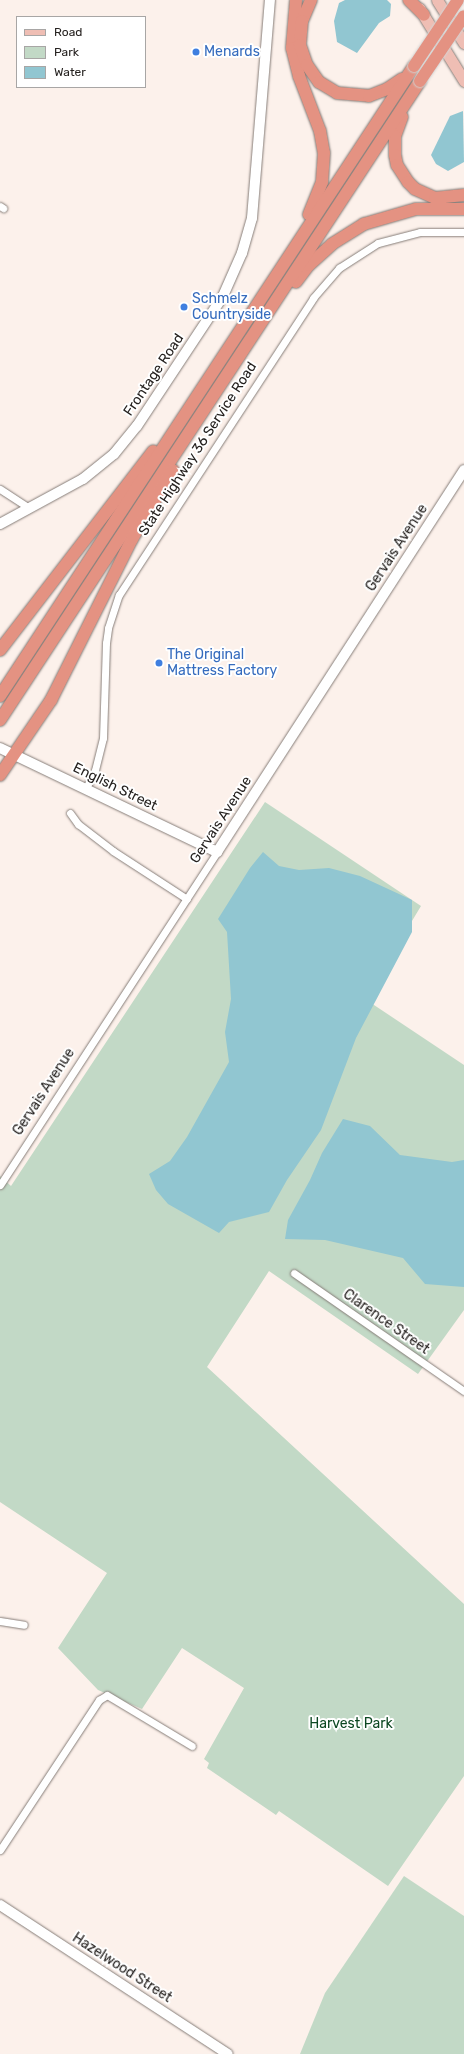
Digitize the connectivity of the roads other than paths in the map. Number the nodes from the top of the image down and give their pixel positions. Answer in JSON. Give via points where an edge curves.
{"nodes":[{"id":1,"x":270,"y":0,"type":"edge"},
{"id":2,"x":296,"y":0,"type":"edge"},
{"id":3,"x":311,"y":0,"type":"edge"},
{"id":4,"x":410,"y":0,"type":"edge"},
{"id":5,"x":415,"y":0,"type":"edge"},
{"id":6,"x":437,"y":0,"type":"edge"},
{"id":7,"x":458,"y":0,"type":"edge"},
{"id":8,"x":424,"y":15,"type":"junction"},
{"id":9,"x":464,"y":16,"type":"edge"},
{"id":10,"x":464,"y":43,"type":"edge"},
{"id":11,"x":412,"y":69,"type":"junction"},
{"id":12,"x":464,"y":81,"type":"edge"},
{"id":13,"x":420,"y":82,"type":"junction"},
{"id":14,"x":464,"y":195,"type":"edge"},
{"id":15,"x":464,"y":209,"type":"edge"},
{"id":16,"x":464,"y":232,"type":"edge"},
{"id":17,"x":281,"y":268,"type":"junction"},
{"id":18,"x":243,"y":349,"type":"junction"},
{"id":19,"x":233,"y":365,"type":"junction"},
{"id":20,"x":186,"y":412,"type":"junction"},
{"id":21,"x":464,"y":470,"type":"edge"},
{"id":22,"x":0,"y":489,"type":"edge"},
{"id":23,"x":29,"y":508,"type":"junction"},
{"id":24,"x":0,"y":524,"type":"edge"},
{"id":25,"x":0,"y":650,"type":"edge"},
{"id":26,"x":0,"y":696,"type":"edge"},
{"id":27,"x":0,"y":720,"type":"edge"},
{"id":28,"x":1,"y":749,"type":"edge"},
{"id":29,"x":15,"y":755,"type":"junction"},
{"id":30,"x":0,"y":776,"type":"edge"},
{"id":31,"x":86,"y":788,"type":"junction"},
{"id":32,"x":70,"y":813,"type":"dead end"},
{"id":33,"x":217,"y":852,"type":"junction"},
{"id":34,"x":187,"y":899,"type":"junction"},
{"id":35,"x":0,"y":1185,"type":"edge"},
{"id":36,"x":294,"y":1273,"type":"dead end"},
{"id":37,"x":464,"y":1391,"type":"edge"},
{"id":38,"x":0,"y":1621,"type":"edge"},
{"id":39,"x":24,"y":1625,"type":"dead end"},
{"id":40,"x":192,"y":1746,"type":"dead end"},
{"id":41,"x":0,"y":1850,"type":"edge"},
{"id":42,"x":0,"y":1905,"type":"edge"},
{"id":43,"x":228,"y":2054,"type":"edge"}],
"edges":[{"from":1,"to":23,"type":"street","name":"Frontage Road","via":[[255,197],[248,234],[234,273],[212,314],[125,442],[83,479]]},
{"from":2,"to":17,"type":"highway","via":[[292,48],[299,76],[320,131],[324,167],[317,196]]},
{"from":3,"to":11,"type":"highway","via":[[302,21],[300,45],[312,74],[328,89],[348,96],[368,96],[388,89]]},
{"from":4,"to":8,"type":"highway"},
{"from":5,"to":8,"type":"main road"},
{"from":6,"to":10,"type":"main road"},
{"from":7,"to":11,"type":"highway","bridge":true},
{"from":8,"to":12,"type":"main road"},
{"from":9,"to":13,"type":"highway","bridge":true},
{"from":11,"to":17,"type":"highway"},
{"from":13,"to":14,"type":"highway","via":[[395,136],[397,165],[408,182],[426,195],[446,199]]},
{"from":13,"to":18,"type":"highway"},
{"from":15,"to":18,"type":"highway","via":[[433,208],[399,212],[369,222],[346,234],[309,265]]},
{"from":16,"to":31,"type":"street","name":"State Highway 36 Service Road","via":[[420,232],[378,243],[339,268],[313,298],[119,595],[109,622],[106,643],[103,738],[95,770]]},
{"from":17,"to":20,"type":"highway"},
{"from":18,"to":19,"type":"highway"},
{"from":19,"to":27,"type":"highway"},
{"from":19,"to":29,"type":"highway","via":[[132,539],[61,684]]},
{"from":20,"to":25,"type":"highway","via":[[130,478]]},
{"from":20,"to":26,"type":"highway"},
{"from":21,"to":33,"type":"street","name":"Gervais Avenue"},
{"from":22,"to":23,"type":"street"},
{"from":23,"to":24,"type":"street","name":"Frontage Road"},
{"from":28,"to":29,"type":"street","name":"English Street"},
{"from":29,"to":30,"type":"highway"},
{"from":29,"to":31,"type":"street","name":"English Street"},
{"from":31,"to":33,"type":"street","name":"English Street"},
{"from":32,"to":34,"type":"street","via":[[78,824],[113,851]]},
{"from":33,"to":34,"type":"street","name":"Gervais Avenue"},
{"from":34,"to":35,"type":"street","name":"Gervais Avenue"},
{"from":36,"to":37,"type":"street","name":"Clarence Street"},
{"from":38,"to":39,"type":"street"},
{"from":40,"to":41,"type":"street","via":[[107,1695],[99,1700]]},
{"from":42,"to":43,"type":"street","name":"Hazelwood Street"}]}
